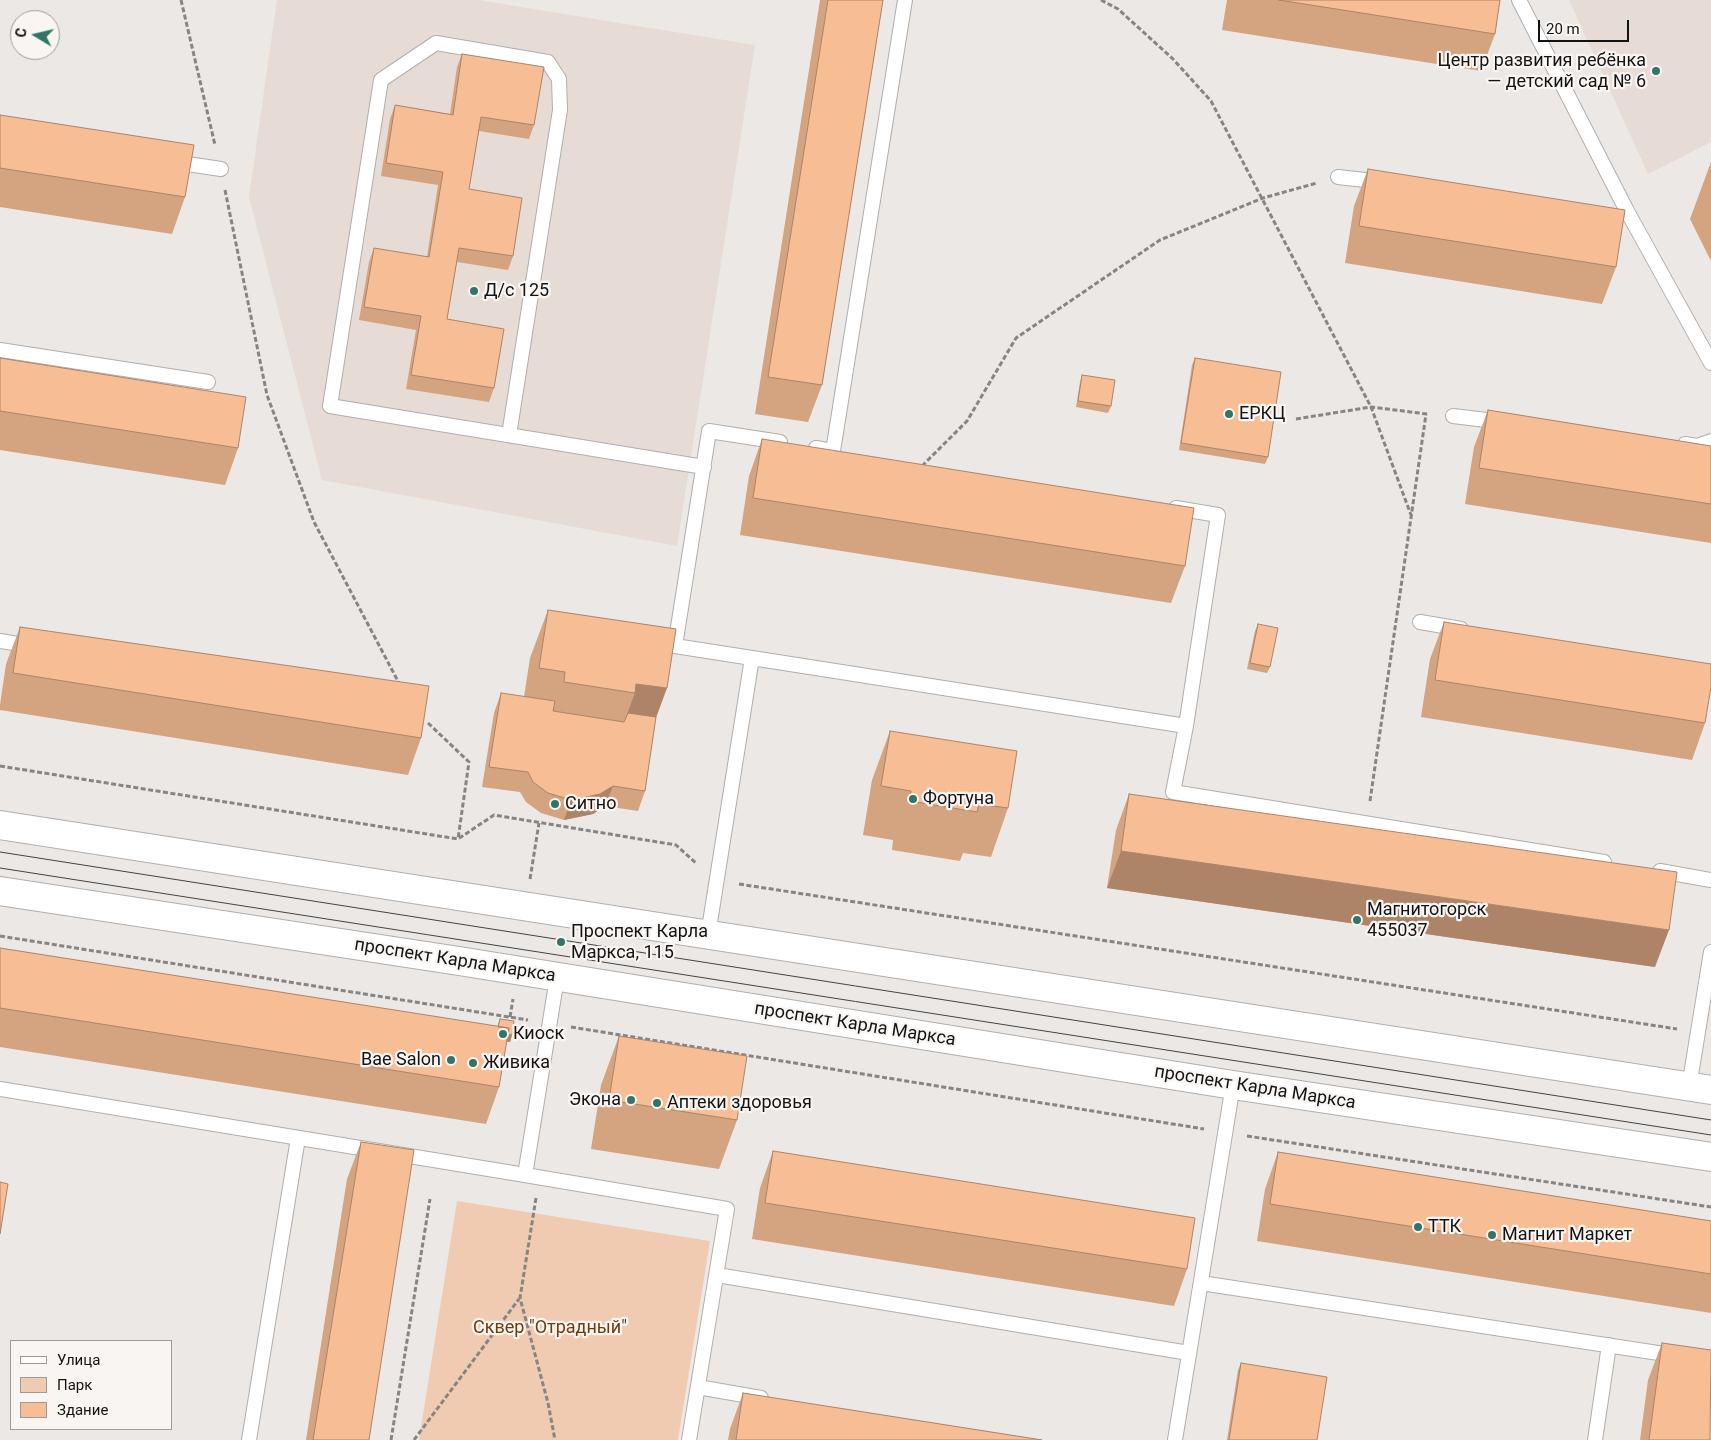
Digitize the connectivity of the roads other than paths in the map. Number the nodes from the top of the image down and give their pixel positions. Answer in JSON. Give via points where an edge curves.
{"nodes":[{"id":1,"x":905,"y":0,"type":"edge"},
{"id":2,"x":1519,"y":0,"type":"edge"},
{"id":3,"x":163,"y":160,"type":"edge"},
{"id":4,"x":221,"y":169,"type":"road end"},
{"id":5,"x":1338,"y":177,"type":"road end"},
{"id":6,"x":1395,"y":184,"type":"edge"},
{"id":7,"x":1607,"y":209,"type":"edge"},
{"id":8,"x":1627,"y":211,"type":"junction"},
{"id":9,"x":0,"y":350,"type":"edge"},
{"id":10,"x":1711,"y":363,"type":"edge"},
{"id":11,"x":208,"y":382,"type":"dead end"},
{"id":12,"x":1454,"y":416,"type":"road end"},
{"id":13,"x":1522,"y":424,"type":"edge"},
{"id":14,"x":509,"y":435,"type":"junction"},
{"id":15,"x":1711,"y":441,"type":"edge"},
{"id":16,"x":1668,"y":442,"type":"edge"},
{"id":17,"x":704,"y":466,"type":"junction"},
{"id":18,"x":1158,"y":505,"type":"edge"},
{"id":19,"x":1420,"y":622,"type":"dead end"},
{"id":20,"x":1478,"y":632,"type":"edge"},
{"id":21,"x":0,"y":641,"type":"edge"},
{"id":22,"x":752,"y":658,"type":"junction"},
{"id":23,"x":413,"y":709,"type":"edge"},
{"id":24,"x":1186,"y":726,"type":"junction"},
{"id":25,"x":0,"y":825,"type":"edge"},
{"id":26,"x":1623,"y":865,"type":"edge"},
{"id":27,"x":1642,"y":868,"type":"edge"},
{"id":28,"x":1711,"y":880,"type":"edge"},
{"id":29,"x":0,"y":891,"type":"edge"},
{"id":30,"x":708,"y":935,"type":"junction"},
{"id":31,"x":1711,"y":952,"type":"edge"},
{"id":32,"x":557,"y":978,"type":"junction"},
{"id":33,"x":1233,"y":1085,"type":"junction"},
{"id":34,"x":0,"y":1089,"type":"edge"},
{"id":35,"x":1700,"y":1089,"type":"edge"},
{"id":36,"x":298,"y":1138,"type":"junction"},
{"id":37,"x":1711,"y":1157,"type":"edge"},
{"id":38,"x":525,"y":1175,"type":"junction"},
{"id":39,"x":717,"y":1274,"type":"junction"},
{"id":40,"x":1200,"y":1283,"type":"junction"},
{"id":41,"x":1609,"y":1345,"type":"junction"},
{"id":42,"x":1190,"y":1353,"type":"junction"},
{"id":43,"x":1711,"y":1361,"type":"edge"},
{"id":44,"x":698,"y":1387,"type":"junction"},
{"id":45,"x":775,"y":1400,"type":"edge"},
{"id":46,"x":250,"y":1440,"type":"edge"},
{"id":47,"x":689,"y":1440,"type":"edge"},
{"id":48,"x":1175,"y":1440,"type":"edge"},
{"id":49,"x":1595,"y":1440,"type":"edge"}],
"edges":[{"from":1,"to":17,"type":"lane","via":[[838,452],[710,431]]},
{"from":2,"to":8,"type":"lane"},
{"from":3,"to":4,"type":"lane"},
{"from":5,"to":6,"type":"lane"},
{"from":7,"to":8,"type":"lane"},
{"from":8,"to":10,"type":"lane"},
{"from":9,"to":11,"type":"lane"},
{"from":12,"to":13,"type":"lane"},
{"from":14,"to":14,"type":"lane","via":[[560,110],[559,79],[548,62],[436,44],[381,80],[330,406]]},
{"from":14,"to":17,"type":"lane"},
{"from":15,"to":16,"type":"lane","via":[[1697,446]]},
{"from":17,"to":22,"type":"lane","via":[[676,646]]},
{"from":18,"to":24,"type":"lane","via":[[1218,515]]},
{"from":19,"to":20,"type":"lane"},
{"from":21,"to":23,"type":"lane"},
{"from":22,"to":24,"type":"lane"},
{"from":22,"to":30,"type":"lane"},
{"from":24,"to":26,"type":"lane","via":[[1173,792]]},
{"from":25,"to":30,"type":"main road"},
{"from":27,"to":28,"type":"lane"},
{"from":29,"to":32,"type":"main road","name":"проспект Карла Маркса"},
{"from":30,"to":35,"type":"main road"},
{"from":31,"to":35,"type":"lane","via":[[1698,1032]]},
{"from":32,"to":33,"type":"main road","name":"проспект Карла Маркса"},
{"from":32,"to":38,"type":"lane"},
{"from":33,"to":37,"type":"main road","name":"проспект Карла Маркса"},
{"from":33,"to":40,"type":"lane"},
{"from":34,"to":36,"type":"lane"},
{"from":36,"to":38,"type":"lane"},
{"from":36,"to":46,"type":"lane"},
{"from":38,"to":39,"type":"lane","via":[[727,1209]]},
{"from":39,"to":42,"type":"lane"},
{"from":39,"to":44,"type":"lane"},
{"from":40,"to":41,"type":"lane"},
{"from":40,"to":42,"type":"lane"},
{"from":41,"to":43,"type":"lane"},
{"from":41,"to":49,"type":"lane"},
{"from":42,"to":48,"type":"lane"},
{"from":44,"to":45,"type":"lane"},
{"from":44,"to":47,"type":"lane"}]}
